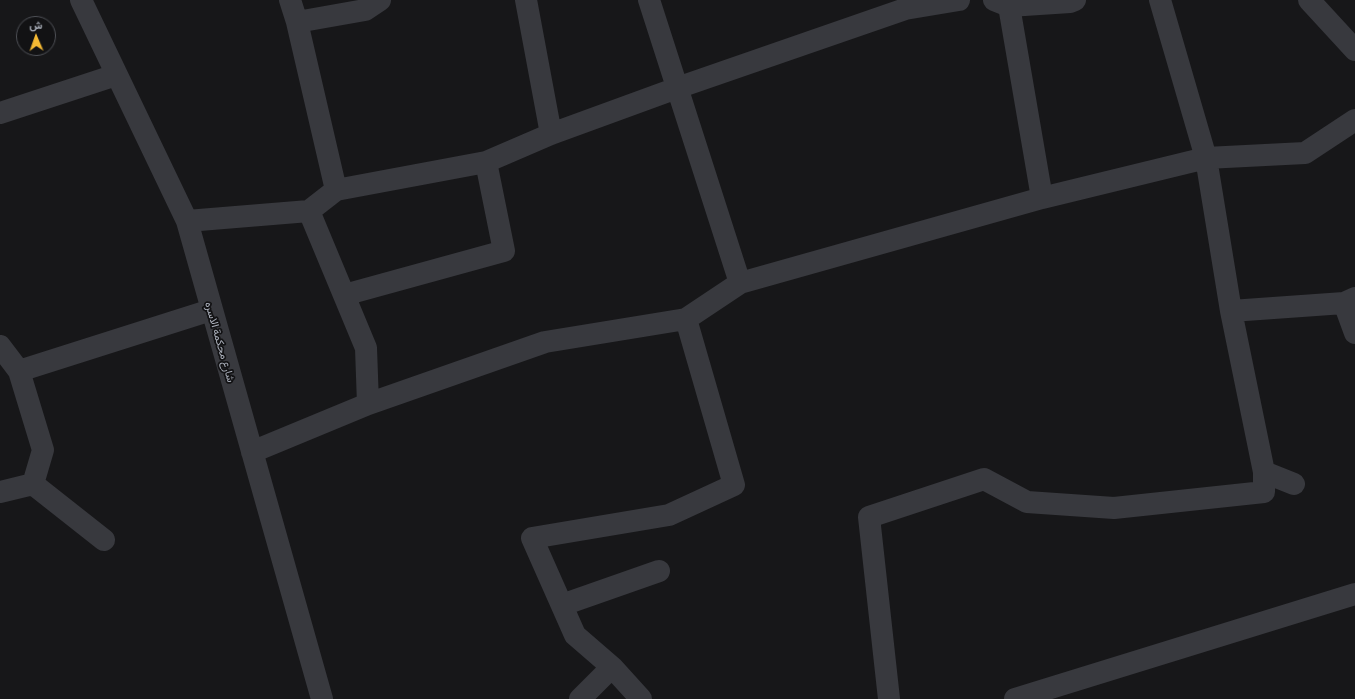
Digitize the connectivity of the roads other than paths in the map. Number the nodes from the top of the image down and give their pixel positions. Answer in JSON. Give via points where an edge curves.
{"nodes":[{"id":1,"x":81,"y":0,"type":"edge"},
{"id":2,"x":290,"y":0,"type":"edge"},
{"id":3,"x":380,"y":0,"type":"edge"},
{"id":4,"x":526,"y":0,"type":"edge"},
{"id":5,"x":649,"y":0,"type":"edge"},
{"id":6,"x":959,"y":0,"type":"edge"},
{"id":7,"x":1075,"y":0,"type":"edge"},
{"id":8,"x":1160,"y":0,"type":"edge"},
{"id":9,"x":1308,"y":0,"type":"edge"},
{"id":10,"x":1002,"y":3,"type":"edge"},
{"id":11,"x":297,"y":22,"type":"junction"},
{"id":12,"x":1355,"y":50,"type":"edge"},
{"id":13,"x":116,"y":75,"type":"junction"},
{"id":14,"x":676,"y":88,"type":"junction"},
{"id":15,"x":0,"y":114,"type":"edge"},
{"id":16,"x":1355,"y":120,"type":"edge"},
{"id":17,"x":551,"y":134,"type":"junction"},
{"id":18,"x":1206,"y":158,"type":"junction"},
{"id":19,"x":486,"y":162,"type":"junction"},
{"id":20,"x":336,"y":190,"type":"junction"},
{"id":21,"x":1042,"y":198,"type":"junction"},
{"id":22,"x":309,"y":211,"type":"junction"},
{"id":23,"x":187,"y":221,"type":"junction"},
{"id":24,"x":740,"y":283,"type":"junction"},
{"id":25,"x":344,"y":295,"type":"junction"},
{"id":26,"x":1350,"y":301,"type":"edge"},
{"id":27,"x":211,"y":310,"type":"junction"},
{"id":28,"x":1230,"y":311,"type":"junction"},
{"id":29,"x":686,"y":319,"type":"junction"},
{"id":30,"x":1355,"y":333,"type":"edge"},
{"id":31,"x":0,"y":346,"type":"edge"},
{"id":32,"x":19,"y":371,"type":"junction"},
{"id":33,"x":368,"y":404,"type":"junction"},
{"id":34,"x":252,"y":452,"type":"junction"},
{"id":35,"x":1264,"y":472,"type":"junction"},
{"id":36,"x":33,"y":484,"type":"junction"},
{"id":37,"x":1294,"y":484,"type":"dead end"},
{"id":38,"x":0,"y":492,"type":"edge"},
{"id":39,"x":104,"y":540,"type":"dead end"},
{"id":40,"x":659,"y":571,"type":"dead end"},
{"id":41,"x":1355,"y":594,"type":"edge"},
{"id":42,"x":562,"y":605,"type":"junction"},
{"id":43,"x":612,"y":667,"type":"junction"},
{"id":44,"x":322,"y":699,"type":"edge"},
{"id":45,"x":580,"y":699,"type":"edge"},
{"id":46,"x":641,"y":699,"type":"edge"},
{"id":47,"x":889,"y":699,"type":"edge"},
{"id":48,"x":1015,"y":699,"type":"edge"}],
"edges":[{"from":1,"to":13,"type":"street","name":"شارع محكمة الاسره"},
{"from":2,"to":11,"type":"street"},
{"from":3,"to":11,"type":"street","via":[[365,10]]},
{"from":4,"to":17,"type":"street"},
{"from":5,"to":14,"type":"street"},
{"from":6,"to":14,"type":"street","via":[[905,9]]},
{"from":7,"to":10,"type":"street"},
{"from":8,"to":18,"type":"street"},
{"from":9,"to":12,"type":"street"},
{"from":10,"to":21,"type":"street"},
{"from":11,"to":20,"type":"street"},
{"from":13,"to":15,"type":"street"},
{"from":13,"to":23,"type":"street","name":"شارع محكمة الاسره"},
{"from":14,"to":17,"type":"street"},
{"from":14,"to":24,"type":"street"},
{"from":16,"to":18,"type":"street","via":[[1305,153]]},
{"from":17,"to":19,"type":"street"},
{"from":18,"to":21,"type":"street"},
{"from":18,"to":28,"type":"street"},
{"from":19,"to":20,"type":"street"},
{"from":19,"to":25,"type":"street","via":[[504,251]]},
{"from":20,"to":22,"type":"street"},
{"from":21,"to":24,"type":"street"},
{"from":22,"to":23,"type":"street"},
{"from":22,"to":25,"type":"street"},
{"from":23,"to":27,"type":"street","name":"شارع محكمة الاسره"},
{"from":24,"to":29,"type":"street"},
{"from":25,"to":33,"type":"street","via":[[366,348]]},
{"from":26,"to":28,"type":"street"},
{"from":26,"to":30,"type":"street"},
{"from":27,"to":32,"type":"street"},
{"from":27,"to":34,"type":"street","name":"شارع محكمة الاسره"},
{"from":28,"to":35,"type":"street"},
{"from":29,"to":33,"type":"street","via":[[545,342]]},
{"from":29,"to":42,"type":"street","via":[[734,485],[668,515],[532,538]]},
{"from":31,"to":32,"type":"street"},
{"from":32,"to":36,"type":"street","via":[[43,450]]},
{"from":33,"to":34,"type":"street"},
{"from":34,"to":44,"type":"street","name":"شارع محكمة الاسره"},
{"from":35,"to":37,"type":"street"},
{"from":35,"to":47,"type":"street","via":[[1264,492],[1114,508],[1027,502],[984,478],[869,517]]},
{"from":36,"to":38,"type":"street"},
{"from":36,"to":39,"type":"street"},
{"from":40,"to":42,"type":"street"},
{"from":41,"to":48,"type":"street"},
{"from":42,"to":43,"type":"street","via":[[575,635]]},
{"from":43,"to":45,"type":"street"},
{"from":43,"to":46,"type":"street"}]}
